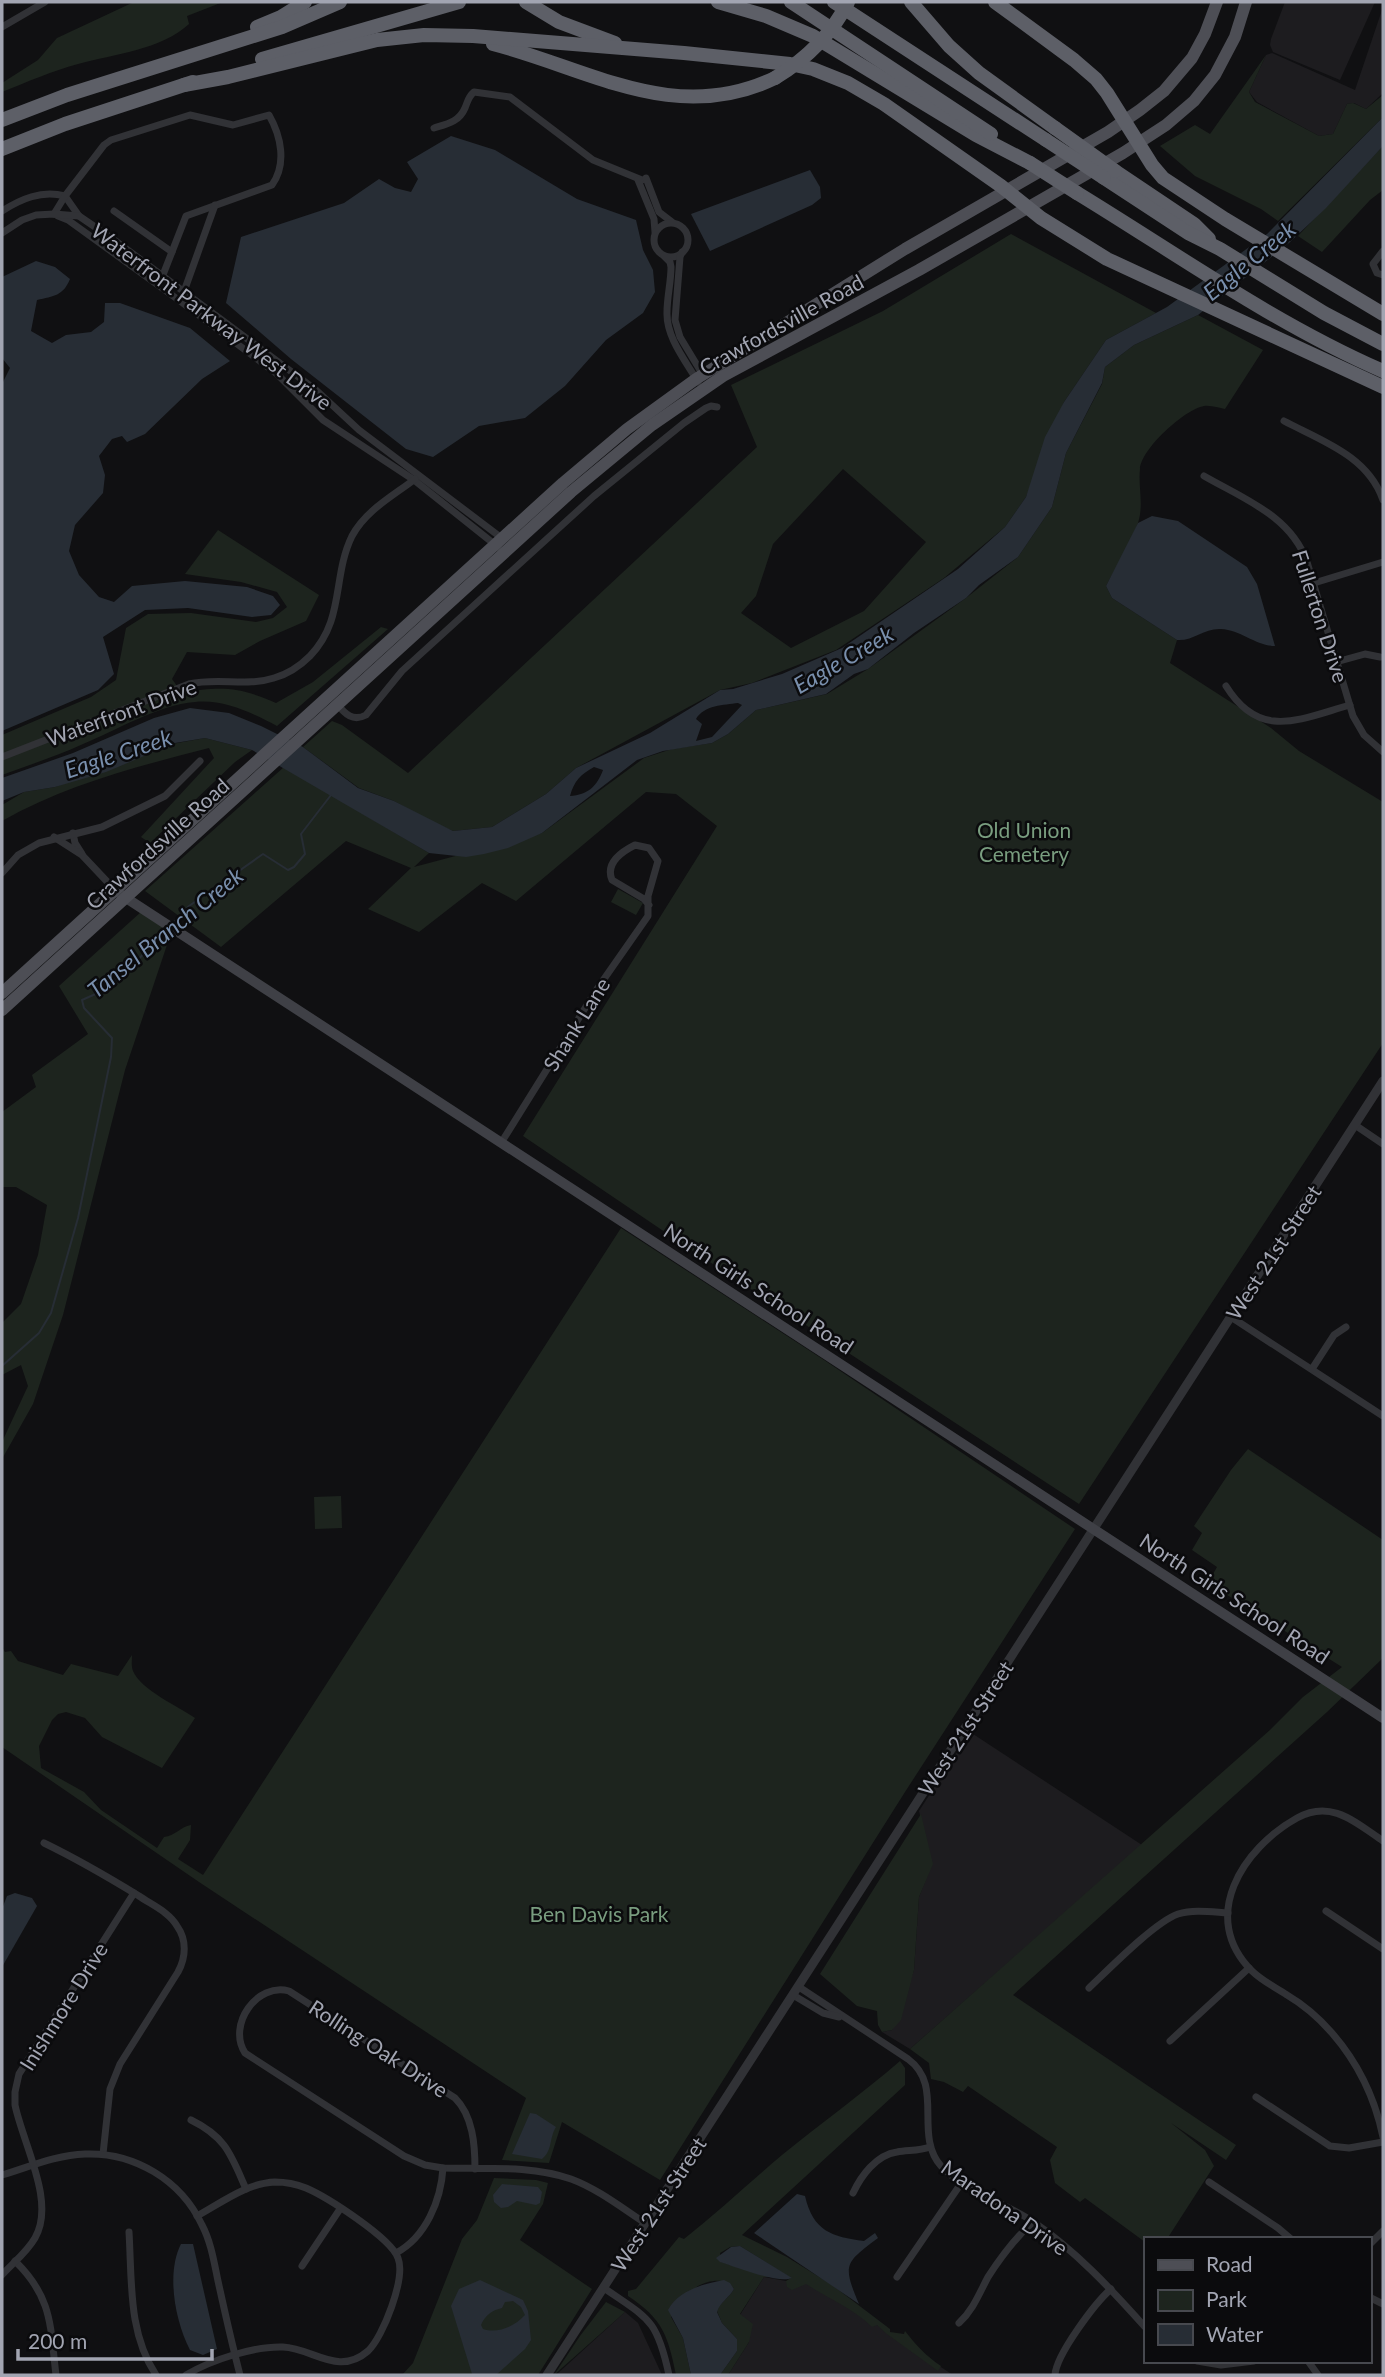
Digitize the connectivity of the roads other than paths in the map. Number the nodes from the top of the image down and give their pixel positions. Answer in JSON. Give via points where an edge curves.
{"nodes":[{"id":1,"x":45,"y":2,"type":"edge"},
{"id":2,"x":305,"y":2,"type":"edge"},
{"id":3,"x":340,"y":2,"type":"edge"},
{"id":4,"x":458,"y":2,"type":"edge"},
{"id":5,"x":526,"y":2,"type":"edge"},
{"id":6,"x":718,"y":2,"type":"edge"},
{"id":7,"x":791,"y":2,"type":"edge"},
{"id":8,"x":834,"y":2,"type":"edge"},
{"id":9,"x":848,"y":2,"type":"edge"},
{"id":10,"x":911,"y":2,"type":"edge"},
{"id":11,"x":995,"y":2,"type":"edge"},
{"id":12,"x":1217,"y":2,"type":"edge"},
{"id":13,"x":1246,"y":2,"type":"edge"},
{"id":14,"x":2,"y":27,"type":"edge"},
{"id":15,"x":436,"y":35,"type":"junction"},
{"id":16,"x":662,"y":51,"type":"junction"},
{"id":17,"x":142,"y":71,"type":"junction"},
{"id":18,"x":184,"y":85,"type":"junction"},
{"id":19,"x":2,"y":120,"type":"edge"},
{"id":20,"x":1124,"y":121,"type":"junction"},
{"id":21,"x":434,"y":128,"type":"dead end"},
{"id":22,"x":1139,"y":144,"type":"junction"},
{"id":23,"x":2,"y":149,"type":"edge"},
{"id":24,"x":1031,"y":163,"type":"junction"},
{"id":25,"x":1109,"y":174,"type":"junction"},
{"id":26,"x":642,"y":179,"type":"junction"},
{"id":27,"x":1007,"y":190,"type":"junction"},
{"id":28,"x":65,"y":196,"type":"junction"},
{"id":29,"x":215,"y":205,"type":"junction"},
{"id":30,"x":1029,"y":207,"type":"junction"},
{"id":31,"x":2,"y":211,"type":"edge"},
{"id":32,"x":114,"y":211,"type":"dead end"},
{"id":33,"x":54,"y":214,"type":"junction"},
{"id":34,"x":79,"y":216,"type":"junction"},
{"id":35,"x":673,"y":223,"type":"junction"},
{"id":36,"x":655,"y":232,"type":"junction"},
{"id":37,"x":2,"y":233,"type":"edge"},
{"id":38,"x":1383,"y":251,"type":"edge"},
{"id":39,"x":172,"y":253,"type":"junction"},
{"id":40,"x":682,"y":253,"type":"junction"},
{"id":41,"x":664,"y":256,"type":"junction"},
{"id":42,"x":1383,"y":275,"type":"edge"},
{"id":43,"x":160,"y":282,"type":"junction"},
{"id":44,"x":182,"y":297,"type":"junction"},
{"id":45,"x":1383,"y":314,"type":"edge"},
{"id":46,"x":1383,"y":344,"type":"edge"},
{"id":47,"x":1383,"y":371,"type":"edge"},
{"id":48,"x":702,"y":382,"type":"junction"},
{"id":49,"x":1383,"y":387,"type":"edge"},
{"id":50,"x":717,"y":407,"type":"dead end"},
{"id":51,"x":1284,"y":421,"type":"dead end"},
{"id":52,"x":1204,"y":476,"type":"dead end"},
{"id":53,"x":416,"y":478,"type":"junction"},
{"id":54,"x":1383,"y":500,"type":"edge"},
{"id":55,"x":503,"y":546,"type":"junction"},
{"id":56,"x":1383,"y":562,"type":"edge"},
{"id":57,"x":1314,"y":583,"type":"junction"},
{"id":58,"x":1380,"y":657,"type":"dead end"},
{"id":59,"x":1336,"y":662,"type":"junction"},
{"id":60,"x":1226,"y":686,"type":"dead end"},
{"id":61,"x":333,"y":700,"type":"junction"},
{"id":62,"x":1350,"y":705,"type":"junction"},
{"id":63,"x":1383,"y":752,"type":"edge"},
{"id":64,"x":2,"y":757,"type":"edge"},
{"id":65,"x":200,"y":761,"type":"dead end"},
{"id":66,"x":74,"y":833,"type":"junction"},
{"id":67,"x":54,"y":837,"type":"junction"},
{"id":68,"x":82,"y":855,"type":"junction"},
{"id":69,"x":2,"y":873,"type":"edge"},
{"id":70,"x":120,"y":894,"type":"junction"},
{"id":71,"x":649,"y":905,"type":"junction"},
{"id":72,"x":2,"y":993,"type":"edge"},
{"id":73,"x":2,"y":1010,"type":"edge"},
{"id":74,"x":1383,"y":1081,"type":"edge"},
{"id":75,"x":1355,"y":1125,"type":"junction"},
{"id":76,"x":500,"y":1143,"type":"junction"},
{"id":77,"x":1383,"y":1144,"type":"edge"},
{"id":78,"x":1231,"y":1317,"type":"junction"},
{"id":79,"x":1346,"y":1328,"type":"dead end"},
{"id":80,"x":1312,"y":1369,"type":"junction"},
{"id":81,"x":1383,"y":1416,"type":"edge"},
{"id":82,"x":1094,"y":1528,"type":"junction"},
{"id":83,"x":1383,"y":1718,"type":"edge"},
{"id":84,"x":1383,"y":1840,"type":"edge"},
{"id":85,"x":44,"y":1843,"type":"dead end"},
{"id":86,"x":134,"y":1893,"type":"junction"},
{"id":87,"x":1326,"y":1911,"type":"dead end"},
{"id":88,"x":1228,"y":1913,"type":"junction"},
{"id":89,"x":1382,"y":1945,"type":"edge"},
{"id":90,"x":1249,"y":1968,"type":"junction"},
{"id":91,"x":1089,"y":1988,"type":"dead end"},
{"id":92,"x":796,"y":1991,"type":"junction"},
{"id":93,"x":1170,"y":2041,"type":"dead end"},
{"id":94,"x":1256,"y":2097,"type":"dead end"},
{"id":95,"x":191,"y":2120,"type":"dead end"},
{"id":96,"x":1383,"y":2139,"type":"edge"},
{"id":97,"x":930,"y":2147,"type":"junction"},
{"id":98,"x":103,"y":2154,"type":"junction"},
{"id":99,"x":32,"y":2166,"type":"junction"},
{"id":100,"x":443,"y":2168,"type":"junction"},
{"id":101,"x":475,"y":2169,"type":"junction"},
{"id":102,"x":2,"y":2175,"type":"edge"},
{"id":103,"x":962,"y":2182,"type":"junction"},
{"id":104,"x":1209,"y":2182,"type":"dead end"},
{"id":105,"x":246,"y":2189,"type":"junction"},
{"id":106,"x":853,"y":2193,"type":"dead end"},
{"id":107,"x":340,"y":2209,"type":"junction"},
{"id":108,"x":197,"y":2216,"type":"junction"},
{"id":109,"x":1033,"y":2222,"type":"junction"},
{"id":110,"x":645,"y":2223,"type":"junction"},
{"id":111,"x":129,"y":2232,"type":"dead end"},
{"id":112,"x":1288,"y":2237,"type":"edge"},
{"id":113,"x":396,"y":2253,"type":"junction"},
{"id":114,"x":15,"y":2261,"type":"junction"},
{"id":115,"x":302,"y":2266,"type":"dead end"},
{"id":116,"x":2,"y":2275,"type":"edge"},
{"id":117,"x":897,"y":2277,"type":"dead end"},
{"id":118,"x":604,"y":2288,"type":"junction"},
{"id":119,"x":1111,"y":2289,"type":"junction"},
{"id":120,"x":959,"y":2323,"type":"dead end"},
{"id":121,"x":1144,"y":2326,"type":"edge"},
{"id":122,"x":235,"y":2355,"type":"junction"},
{"id":123,"x":1209,"y":2363,"type":"edge"},
{"id":124,"x":1238,"y":2363,"type":"edge"},
{"id":125,"x":57,"y":2375,"type":"edge"},
{"id":126,"x":156,"y":2375,"type":"edge"},
{"id":127,"x":186,"y":2375,"type":"edge"},
{"id":128,"x":240,"y":2375,"type":"edge"},
{"id":129,"x":548,"y":2375,"type":"edge"},
{"id":130,"x":669,"y":2375,"type":"edge"},
{"id":131,"x":1055,"y":2375,"type":"edge"}],
"edges":[{"from":1,"to":14,"type":"street"},
{"from":2,"to":17,"type":"highway","via":[[266,24]]},
{"from":3,"to":17,"type":"highway","via":[[282,27]]},
{"from":4,"to":18,"type":"highway"},
{"from":5,"to":16,"type":"highway","via":[[577,30]]},
{"from":6,"to":24,"type":"highway","via":[[813,36]]},
{"from":7,"to":24,"type":"highway"},
{"from":8,"to":25,"type":"highway","bridge":true,"via":[[1046,141]]},
{"from":9,"to":15,"type":"highway","bridge":true,"via":[[814,49],[775,78],[732,94],[702,98],[671,97],[492,44]]},
{"from":10,"to":25,"type":"highway","bridge":true,"via":[[967,62]]},
{"from":11,"to":20,"type":"highway","via":[[1096,79]]},
{"from":12,"to":20,"type":"main road","name":"Crawfordsville Road","via":[[1184,69]]},
{"from":13,"to":22,"type":"main road","name":"Crawfordsville Road","via":[[1236,37],[1205,89]]},
{"from":15,"to":16,"type":"highway"},
{"from":15,"to":18,"type":"highway","via":[[377,40]]},
{"from":16,"to":27,"type":"highway","via":[[790,64],[834,77],[884,104]]},
{"from":17,"to":19,"type":"highway"},
{"from":18,"to":23,"type":"highway"},
{"from":20,"to":22,"type":"highway"},
{"from":20,"to":27,"type":"main road","name":"Crawfordsville Road"},
{"from":21,"to":26,"type":"street","via":[[460,117],[474,92],[506,96],[588,157]]},
{"from":22,"to":30,"type":"main road","name":"Crawfordsville Road"},
{"from":22,"to":45,"type":"highway","via":[[1163,178]]},
{"from":24,"to":47,"type":"highway","bridge":true,"via":[[1268,310]]},
{"from":25,"to":46,"type":"highway","via":[[1188,233]]},
{"from":26,"to":35,"type":"street","via":[[659,212]]},
{"from":26,"to":36,"type":"street"},
{"from":27,"to":30,"type":"highway"},
{"from":27,"to":48,"type":"main road","name":"Crawfordsville Road","via":[[905,249]]},
{"from":28,"to":29,"type":"street","via":[[111,140],[190,115],[233,125],[271,116],[282,150],[276,179],[272,185]]},
{"from":28,"to":31,"type":"street","via":[[38,194]]},
{"from":28,"to":33,"type":"street"},
{"from":28,"to":34,"type":"street"},
{"from":29,"to":39,"type":"street","via":[[186,216]]},
{"from":29,"to":44,"type":"street"},
{"from":30,"to":48,"type":"main road","name":"Crawfordsville Road","via":[[919,270]]},
{"from":30,"to":49,"type":"highway","via":[[1107,259],[1156,284]]},
{"from":32,"to":39,"type":"street"},
{"from":33,"to":34,"type":"street","name":"Waterfront Parkway West Drive"},
{"from":33,"to":37,"type":"street","via":[[28,218]]},
{"from":33,"to":43,"type":"street","name":"Waterfront Parkway West Drive"},
{"from":34,"to":43,"type":"street","name":"Waterfront Parkway West Drive","via":[[117,242]]},
{"from":35,"to":36,"type":"street"},
{"from":35,"to":40,"type":"street","via":[[687,234]]},
{"from":36,"to":41,"type":"street","via":[[655,246]]},
{"from":38,"to":42,"type":"street","via":[[1373,264]]},
{"from":39,"to":43,"type":"street"},
{"from":40,"to":41,"type":"street"},
{"from":40,"to":48,"type":"street","via":[[675,320]]},
{"from":41,"to":48,"type":"street","via":[[671,268],[668,324]]},
{"from":43,"to":44,"type":"street","name":"Waterfront Parkway West Drive"},
{"from":44,"to":53,"type":"street","name":"Waterfront Parkway West Drive","via":[[316,390]]},
{"from":44,"to":53,"type":"street","name":"Waterfront Parkway West Drive","via":[[277,374],[323,420]]},
{"from":48,"to":55,"type":"main road","name":"Crawfordsville Road"},
{"from":50,"to":61,"type":"street","name":"Crawfordsville Road","via":[[703,409],[603,488],[402,671],[366,715],[351,717]]},
{"from":51,"to":54,"type":"street","via":[[1353,459],[1371,475]]},
{"from":52,"to":57,"type":"street","name":"Fullerton Drive","via":[[1285,525],[1303,551]]},
{"from":53,"to":55,"type":"street","name":"Waterfront Parkway West Drive"},
{"from":53,"to":64,"type":"street","name":"Waterfront Drive","via":[[373,510],[356,531],[344,561],[331,626],[300,665],[261,682],[206,681],[182,686]]},
{"from":55,"to":61,"type":"main road","name":"Crawfordsville Road"},
{"from":56,"to":57,"type":"street"},
{"from":57,"to":59,"type":"street","name":"Fullerton Drive"},
{"from":58,"to":59,"type":"street","via":[[1364,654]]},
{"from":59,"to":62,"type":"street","name":"Fullerton Drive"},
{"from":60,"to":62,"type":"street","via":[[1235,701],[1271,722],[1289,722]]},
{"from":61,"to":70,"type":"main road","name":"Crawfordsville Road"},
{"from":62,"to":63,"type":"street","name":"Fullerton Drive","via":[[1362,733]]},
{"from":65,"to":66,"type":"street","via":[[165,796],[102,827]]},
{"from":66,"to":67,"type":"street"},
{"from":66,"to":68,"type":"street"},
{"from":67,"to":68,"type":"street"},
{"from":67,"to":69,"type":"street","via":[[23,851]]},
{"from":68,"to":70,"type":"street"},
{"from":70,"to":72,"type":"main road","name":"Crawfordsville Road"},
{"from":70,"to":73,"type":"main road","name":"Crawfordsville Road"},
{"from":70,"to":76,"type":"main road","name":"North Girls School Road"},
{"from":71,"to":71,"type":"street","name":"Shank Lane","via":[[658,861],[649,848],[635,845],[616,859],[610,875]]},
{"from":71,"to":76,"type":"street","name":"Shank Lane","via":[[637,934]]},
{"from":74,"to":75,"type":"street","name":"West 21st Street"},
{"from":75,"to":77,"type":"street"},
{"from":75,"to":78,"type":"street","name":"West 21st Street"},
{"from":76,"to":82,"type":"main road","name":"North Girls School Road"},
{"from":78,"to":80,"type":"street"},
{"from":78,"to":82,"type":"street","name":"West 21st Street"},
{"from":79,"to":80,"type":"street","via":[[1334,1335]]},
{"from":80,"to":81,"type":"street"},
{"from":82,"to":83,"type":"main road","name":"North Girls School Road"},
{"from":82,"to":92,"type":"street","name":"West 21st Street"},
{"from":84,"to":88,"type":"street","via":[[1338,1812],[1307,1813],[1254,1854],[1230,1894]]},
{"from":85,"to":86,"type":"street"},
{"from":86,"to":98,"type":"street","via":[[176,1924],[184,1955],[113,2079]]},
{"from":86,"to":99,"type":"street","name":"Inishmore Drive","via":[[19,2074],[15,2105]]},
{"from":87,"to":89,"type":"street"},
{"from":88,"to":90,"type":"street","via":[[1234,1944]]},
{"from":88,"to":91,"type":"street","via":[[1186,1912],[1166,1920]]},
{"from":90,"to":93,"type":"street"},
{"from":90,"to":96,"type":"street","via":[[1293,1998],[1327,2028],[1351,2058],[1369,2091]]},
{"from":92,"to":97,"type":"street","name":"Maradona Drive","via":[[919,2069],[927,2088]]},
{"from":92,"to":110,"type":"street","name":"West 21st Street"},
{"from":94,"to":96,"type":"street","via":[[1330,2146],[1349,2148]]},
{"from":95,"to":105,"type":"street","via":[[224,2143]]},
{"from":97,"to":103,"type":"street","name":"Maradona Drive","via":[[943,2168]]},
{"from":97,"to":106,"type":"street","via":[[884,2156],[860,2177]]},
{"from":98,"to":99,"type":"street","via":[[55,2158]]},
{"from":98,"to":108,"type":"street","via":[[157,2174],[181,2194]]},
{"from":99,"to":102,"type":"street"},
{"from":99,"to":114,"type":"street","name":"Inishmore Drive","via":[[42,2217],[36,2237]]},
{"from":100,"to":101,"type":"street"},
{"from":100,"to":101,"type":"street","name":"Rolling Oak Drive","via":[[404,2156],[245,2053],[239,2039],[240,2024],[257,1997],[283,1989],[294,1994],[457,2099],[469,2121]]},
{"from":100,"to":113,"type":"street","via":[[441,2187],[426,2225],[411,2244]]},
{"from":101,"to":110,"type":"street","via":[[560,2175]]},
{"from":103,"to":109,"type":"street","name":"Maradona Drive"},
{"from":103,"to":117,"type":"street"},
{"from":104,"to":112,"type":"street"},
{"from":105,"to":107,"type":"street","via":[[273,2182],[291,2184],[311,2190]]},
{"from":105,"to":108,"type":"street"},
{"from":107,"to":113,"type":"street","via":[[385,2239]]},
{"from":107,"to":115,"type":"street"},
{"from":108,"to":122,"type":"street","via":[[210,2245]]},
{"from":109,"to":119,"type":"street","name":"Maradona Drive"},
{"from":109,"to":120,"type":"street","via":[[1005,2253]]},
{"from":110,"to":118,"type":"street","name":"West 21st Street"},
{"from":111,"to":126,"type":"street","via":[[135,2322]]},
{"from":113,"to":122,"type":"street","via":[[401,2269],[399,2286],[375,2343],[360,2357],[334,2363],[282,2347]]},
{"from":114,"to":116,"type":"street","name":"Inishmore Drive"},
{"from":114,"to":125,"type":"street","via":[[36,2284],[46,2306]]},
{"from":118,"to":129,"type":"street","name":"West 21st Street"},
{"from":118,"to":130,"type":"street","via":[[652,2325]]},
{"from":119,"to":121,"type":"street","name":"Maradona Drive"},
{"from":119,"to":131,"type":"street","via":[[1060,2356]]},
{"from":122,"to":127,"type":"street"},
{"from":122,"to":128,"type":"street"},
{"from":123,"to":124,"type":"street"}]}
